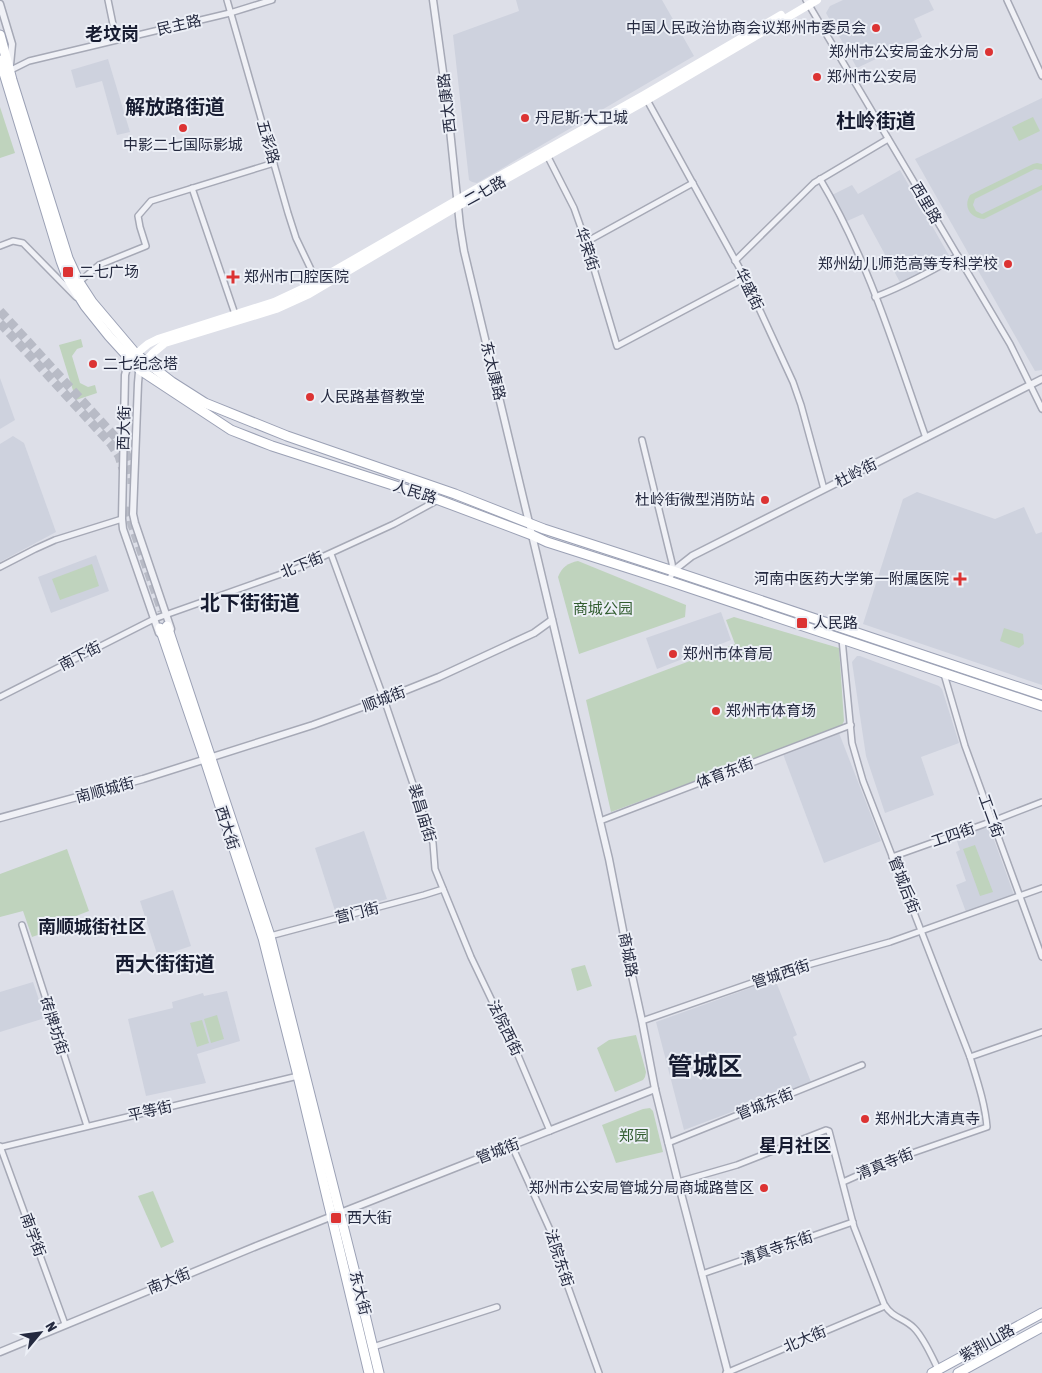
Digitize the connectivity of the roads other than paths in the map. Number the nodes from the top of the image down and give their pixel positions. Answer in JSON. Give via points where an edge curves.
{"nodes":[{"id":1,"x":108,"y":0,"type":"edge"},
{"id":2,"x":227,"y":0,"type":"edge"},
{"id":3,"x":272,"y":0,"type":"edge"},
{"id":4,"x":433,"y":0,"type":"edge"},
{"id":5,"x":817,"y":0,"type":"edge"},
{"id":6,"x":1007,"y":0,"type":"edge"},
{"id":7,"x":807,"y":2,"type":"edge"},
{"id":8,"x":0,"y":4,"type":"edge"},
{"id":9,"x":230,"y":12,"type":"junction"},
{"id":10,"x":0,"y":35,"type":"edge"},
{"id":11,"x":116,"y":40,"type":"junction"},
{"id":12,"x":0,"y":60,"type":"edge"},
{"id":13,"x":3,"y":71,"type":"edge"},
{"id":14,"x":1042,"y":76,"type":"edge"},
{"id":15,"x":647,"y":100,"type":"junction"},
{"id":16,"x":888,"y":139,"type":"junction"},
{"id":17,"x":548,"y":155,"type":"junction"},
{"id":18,"x":274,"y":163,"type":"junction"},
{"id":19,"x":820,"y":179,"type":"junction"},
{"id":20,"x":693,"y":183,"type":"junction"},
{"id":21,"x":192,"y":188,"type":"junction"},
{"id":22,"x":457,"y":203,"type":"junction"},
{"id":23,"x":586,"y":242,"type":"junction"},
{"id":24,"x":0,"y":246,"type":"edge"},
{"id":25,"x":958,"y":256,"type":"junction"},
{"id":26,"x":735,"y":261,"type":"junction"},
{"id":27,"x":745,"y":278,"type":"junction"},
{"id":28,"x":79,"y":282,"type":"junction"},
{"id":29,"x":317,"y":282,"type":"junction"},
{"id":30,"x":875,"y":297,"type":"junction"},
{"id":31,"x":85,"y":306,"type":"junction"},
{"id":32,"x":235,"y":314,"type":"junction"},
{"id":33,"x":133,"y":357,"type":"junction"},
{"id":34,"x":145,"y":362,"type":"junction"},
{"id":35,"x":140,"y":370,"type":"junction"},
{"id":36,"x":1042,"y":379,"type":"edge"},
{"id":37,"x":1031,"y":384,"type":"junction"},
{"id":38,"x":1042,"y":408,"type":"edge"},
{"id":39,"x":926,"y":438,"type":"junction"},
{"id":40,"x":642,"y":440,"type":"dead end"},
{"id":41,"x":824,"y":489,"type":"junction"},
{"id":42,"x":439,"y":500,"type":"junction"},
{"id":43,"x":122,"y":519,"type":"junction"},
{"id":44,"x":529,"y":522,"type":"junction"},
{"id":45,"x":532,"y":535,"type":"junction"},
{"id":46,"x":331,"y":554,"type":"junction"},
{"id":47,"x":0,"y":567,"type":"edge"},
{"id":48,"x":673,"y":571,"type":"junction"},
{"id":49,"x":669,"y":581,"type":"junction"},
{"id":50,"x":160,"y":617,"type":"junction"},
{"id":51,"x":552,"y":620,"type":"junction"},
{"id":52,"x":163,"y":627,"type":"dead end"},
{"id":53,"x":842,"y":639,"type":"junction"},
{"id":54,"x":944,"y":674,"type":"junction"},
{"id":55,"x":1042,"y":695,"type":"edge"},
{"id":56,"x":0,"y":698,"type":"edge"},
{"id":57,"x":384,"y":699,"type":"junction"},
{"id":58,"x":1042,"y":706,"type":"edge"},
{"id":59,"x":851,"y":725,"type":"junction"},
{"id":60,"x":208,"y":759,"type":"junction"},
{"id":61,"x":1042,"y":802,"type":"edge"},
{"id":62,"x":0,"y":818,"type":"edge"},
{"id":63,"x":600,"y":821,"type":"junction"},
{"id":64,"x":993,"y":821,"type":"junction"},
{"id":65,"x":892,"y":857,"type":"junction"},
{"id":66,"x":1042,"y":888,"type":"edge"},
{"id":67,"x":443,"y":889,"type":"junction"},
{"id":68,"x":1020,"y":896,"type":"junction"},
{"id":69,"x":22,"y":925,"type":"dead end"},
{"id":70,"x":459,"y":926,"type":"joint"},
{"id":71,"x":921,"y":931,"type":"junction"},
{"id":72,"x":270,"y":936,"type":"junction"},
{"id":73,"x":1042,"y":957,"type":"edge"},
{"id":74,"x":642,"y":1021,"type":"junction"},
{"id":75,"x":1042,"y":1032,"type":"edge"},
{"id":76,"x":970,"y":1057,"type":"junction"},
{"id":77,"x":862,"y":1065,"type":"dead end"},
{"id":78,"x":298,"y":1076,"type":"junction"},
{"id":79,"x":655,"y":1089,"type":"junction"},
{"id":80,"x":87,"y":1126,"type":"junction"},
{"id":81,"x":987,"y":1126,"type":"joint"},
{"id":82,"x":550,"y":1131,"type":"junction"},
{"id":83,"x":668,"y":1143,"type":"junction"},
{"id":84,"x":1,"y":1146,"type":"edge"},
{"id":85,"x":512,"y":1146,"type":"junction"},
{"id":86,"x":678,"y":1182,"type":"junction"},
{"id":87,"x":843,"y":1182,"type":"junction"},
{"id":88,"x":335,"y":1214,"type":"junction"},
{"id":89,"x":853,"y":1222,"type":"junction"},
{"id":90,"x":702,"y":1274,"type":"junction"},
{"id":91,"x":497,"y":1306,"type":"dead end"},
{"id":92,"x":885,"y":1306,"type":"junction"},
{"id":93,"x":1042,"y":1312,"type":"edge"},
{"id":94,"x":65,"y":1324,"type":"junction"},
{"id":95,"x":1042,"y":1327,"type":"edge"},
{"id":96,"x":373,"y":1347,"type":"junction"},
{"id":97,"x":0,"y":1352,"type":"edge"},
{"id":98,"x":935,"y":1371,"type":"edge"},
{"id":99,"x":369,"y":1373,"type":"edge"},
{"id":100,"x":379,"y":1373,"type":"edge"},
{"id":101,"x":599,"y":1373,"type":"edge"},
{"id":102,"x":727,"y":1373,"type":"edge"},
{"id":103,"x":958,"y":1373,"type":"edge"}],
"edges":[{"from":1,"to":11,"type":"street"},
{"from":2,"to":9,"type":"street","name":"五彩路"},
{"from":3,"to":9,"type":"street","name":"民主路"},
{"from":4,"to":22,"type":"street","name":"西太康路"},
{"from":5,"to":7,"type":"main road","name":"二七路"},
{"from":6,"to":14,"type":"street"},
{"from":7,"to":15,"type":"main road","name":"二七路"},
{"from":7,"to":16,"type":"street","name":"西里路"},
{"from":7,"to":22,"type":"main road","name":"二七路"},
{"from":8,"to":13,"type":"street","via":[[12,44]]},
{"from":9,"to":11,"type":"street","name":"民主路"},
{"from":9,"to":18,"type":"street","name":"五彩路"},
{"from":10,"to":13,"type":"main road"},
{"from":11,"to":13,"type":"street","name":"民主路","via":[[29,61]]},
{"from":12,"to":13,"type":"main road"},
{"from":13,"to":28,"type":"main road"},
{"from":13,"to":31,"type":"main road","via":[[61,261]]},
{"from":15,"to":17,"type":"main road","name":"二七路"},
{"from":15,"to":20,"type":"street","name":"华盛街"},
{"from":16,"to":19,"type":"street"},
{"from":16,"to":25,"type":"street","name":"西里路"},
{"from":17,"to":22,"type":"main road","name":"二七路"},
{"from":17,"to":23,"type":"street","name":"华荣街","via":[[574,208]]},
{"from":18,"to":21,"type":"street"},
{"from":18,"to":29,"type":"street","name":"五彩路","via":[[292,228]]},
{"from":19,"to":26,"type":"street"},
{"from":19,"to":30,"type":"street","via":[[847,228]]},
{"from":20,"to":23,"type":"street"},
{"from":20,"to":26,"type":"street","name":"华盛街"},
{"from":21,"to":28,"type":"street","via":[[151,201],[138,216],[146,246],[99,265]]},
{"from":21,"to":32,"type":"street"},
{"from":22,"to":29,"type":"main road","name":"二七路"},
{"from":22,"to":34,"type":"main road","name":"二七路","via":[[294,301],[165,343]]},
{"from":22,"to":44,"type":"street","name":"东太康路","via":[[464,251]]},
{"from":23,"to":27,"type":"street","name":"华荣街","via":[[617,346]]},
{"from":24,"to":31,"type":"street","via":[[13,241],[23,244]]},
{"from":25,"to":30,"type":"street"},
{"from":25,"to":37,"type":"street","name":"西里路"},
{"from":26,"to":27,"type":"street","name":"华盛街"},
{"from":27,"to":41,"type":"street","name":"华盛街","via":[[796,390]]},
{"from":28,"to":33,"type":"main road"},
{"from":29,"to":32,"type":"main road","name":"二七路","via":[[274,302]]},
{"from":30,"to":39,"type":"street"},
{"from":31,"to":33,"type":"main road"},
{"from":32,"to":33,"type":"main road","name":"二七路","via":[[158,339]]},
{"from":33,"to":34,"type":"main road","name":"人民路"},
{"from":33,"to":35,"type":"main road","name":"人民路"},
{"from":33,"to":43,"type":"street","name":"西大街","via":[[125,375]]},
{"from":34,"to":35,"type":"street","name":"西大街"},
{"from":34,"to":44,"type":"main road","name":"人民路","via":[[205,403],[287,436]]},
{"from":35,"to":42,"type":"main road","name":"人民路","via":[[237,433]]},
{"from":35,"to":50,"type":"street","name":"西大街","via":[[133,514]]},
{"from":36,"to":37,"type":"street","name":"杜岭街"},
{"from":37,"to":38,"type":"street","name":"西里路"},
{"from":37,"to":39,"type":"street","name":"杜岭街"},
{"from":39,"to":41,"type":"street","name":"杜岭街"},
{"from":40,"to":48,"type":"street"},
{"from":41,"to":48,"type":"street","name":"杜岭街","via":[[692,556]]},
{"from":42,"to":45,"type":"main road","name":"人民路"},
{"from":42,"to":46,"type":"street","name":"北下街"},
{"from":43,"to":47,"type":"street","via":[[55,540]]},
{"from":43,"to":50,"type":"street","name":"西大街","via":[[123,529]]},
{"from":44,"to":45,"type":"street","name":"东太康路"},
{"from":44,"to":48,"type":"main road","name":"人民路"},
{"from":45,"to":49,"type":"main road","name":"人民路"},
{"from":45,"to":51,"type":"street","name":"商城路"},
{"from":46,"to":50,"type":"street","name":"北下街"},
{"from":46,"to":57,"type":"street","name":"裴昌庙街"},
{"from":48,"to":49,"type":"street"},
{"from":48,"to":55,"type":"main road","name":"人民路"},
{"from":49,"to":53,"type":"main road","name":"人民路"},
{"from":50,"to":56,"type":"street","name":"南下街"},
{"from":50,"to":60,"type":"street","name":"西大街","via":[[210,745]]},
{"from":50,"to":60,"type":"street","name":"西大街","via":[[198,750]]},
{"from":51,"to":57,"type":"street","name":"顺城街","via":[[517,641]]},
{"from":51,"to":63,"type":"street","name":"商城路"},
{"from":52,"to":60,"type":"main road","name":"西大街"},
{"from":53,"to":54,"type":"main road","name":"人民路"},
{"from":53,"to":59,"type":"street","name":"管城后街"},
{"from":54,"to":58,"type":"main road","name":"人民路"},
{"from":54,"to":64,"type":"street","name":"工二街"},
{"from":57,"to":60,"type":"street","name":"顺城街"},
{"from":57,"to":67,"type":"street","name":"裴昌庙街","via":[[433,843],[435,869]]},
{"from":59,"to":63,"type":"street","name":"体育东街"},
{"from":59,"to":65,"type":"street","name":"管城后街","via":[[860,772]]},
{"from":60,"to":62,"type":"street","name":"南顺城街"},
{"from":60,"to":72,"type":"main road","name":"西大街"},
{"from":60,"to":78,"type":"main road","name":"西大街","via":[[263,938]]},
{"from":61,"to":64,"type":"street","name":"工四街"},
{"from":63,"to":74,"type":"street","name":"商城路"},
{"from":64,"to":65,"type":"street","name":"工四街"},
{"from":64,"to":68,"type":"street","name":"工二街"},
{"from":65,"to":71,"type":"street","name":"管城后街"},
{"from":66,"to":68,"type":"street","name":"管城西街"},
{"from":67,"to":70,"type":"street","name":"裴昌庙街"},
{"from":67,"to":72,"type":"street","name":"营门街"},
{"from":68,"to":71,"type":"street","name":"管城西街"},
{"from":68,"to":73,"type":"street","name":"工二街"},
{"from":69,"to":80,"type":"street","name":"砖牌坊街"},
{"from":70,"to":82,"type":"street","name":"法院西街"},
{"from":71,"to":74,"type":"street","name":"管城西街","via":[[786,971]]},
{"from":71,"to":76,"type":"street","name":"管城后街"},
{"from":72,"to":88,"type":"main road","name":"西大街"},
{"from":74,"to":79,"type":"street","name":"商城路"},
{"from":75,"to":76,"type":"street"},
{"from":76,"to":81,"type":"street","name":"管城后街"},
{"from":77,"to":83,"type":"street","name":"管城东街"},
{"from":78,"to":80,"type":"street","name":"平等街"},
{"from":78,"to":88,"type":"main road","name":"西大街"},
{"from":79,"to":82,"type":"street","name":"管城街"},
{"from":79,"to":83,"type":"street","name":"商城路"},
{"from":80,"to":84,"type":"street","name":"平等街"},
{"from":81,"to":87,"type":"street","name":"清真寺街","via":[[892,1160]]},
{"from":82,"to":85,"type":"street","name":"管城街"},
{"from":83,"to":86,"type":"street","name":"商城路"},
{"from":84,"to":94,"type":"street","name":"南学街"},
{"from":85,"to":88,"type":"street","name":"管城街"},
{"from":85,"to":101,"type":"street","name":"法院东街","via":[[551,1232]]},
{"from":86,"to":87,"type":"street","name":"清真寺街","via":[[737,1166],[826,1130],[830,1134]]},
{"from":86,"to":90,"type":"street","name":"商城路"},
{"from":87,"to":89,"type":"street"},
{"from":88,"to":94,"type":"street","name":"南大街"},
{"from":88,"to":96,"type":"main road","name":"东大街"},
{"from":88,"to":99,"type":"main road","name":"东大街"},
{"from":89,"to":90,"type":"street","name":"清真寺东街"},
{"from":89,"to":92,"type":"street"},
{"from":90,"to":102,"type":"street","name":"商城路"},
{"from":91,"to":96,"type":"street"},
{"from":92,"to":98,"type":"street","via":[[888,1312],[917,1331]]},
{"from":92,"to":102,"type":"street","name":"北大街"},
{"from":93,"to":98,"type":"main road","name":"紫荆山路"},
{"from":94,"to":97,"type":"street","name":"南大街"},
{"from":95,"to":103,"type":"main road","name":"紫荆山路"},
{"from":96,"to":100,"type":"main road","name":"东大街"}]}
